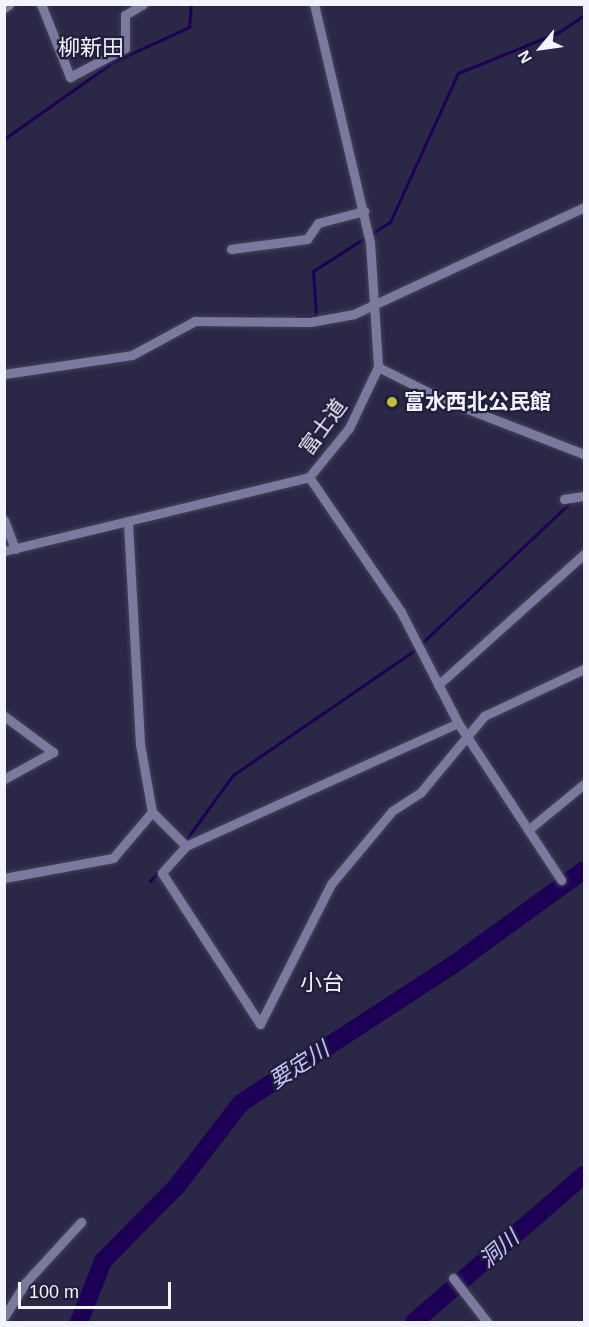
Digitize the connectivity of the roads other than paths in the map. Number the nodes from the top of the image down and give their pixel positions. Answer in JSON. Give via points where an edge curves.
{"nodes":[{"id":1,"x":41,"y":4,"type":"edge"},
{"id":2,"x":144,"y":4,"type":"edge"},
{"id":3,"x":314,"y":4,"type":"edge"},
{"id":4,"x":585,"y":207,"type":"edge"},
{"id":5,"x":364,"y":211,"type":"junction"},
{"id":6,"x":231,"y":249,"type":"dead end"},
{"id":7,"x":371,"y":308,"type":"junction"},
{"id":8,"x":378,"y":367,"type":"junction"},
{"id":9,"x":4,"y":374,"type":"edge"},
{"id":10,"x":585,"y":454,"type":"edge"},
{"id":11,"x":309,"y":477,"type":"junction"},
{"id":12,"x":585,"y":496,"type":"edge"},
{"id":13,"x":564,"y":499,"type":"dead end"},
{"id":14,"x":4,"y":520,"type":"edge"},
{"id":15,"x":128,"y":524,"type":"junction"},
{"id":16,"x":15,"y":549,"type":"junction"},
{"id":17,"x":4,"y":551,"type":"edge"},
{"id":18,"x":585,"y":554,"type":"edge"},
{"id":19,"x":585,"y":669,"type":"edge"},
{"id":20,"x":438,"y":685,"type":"junction"},
{"id":21,"x":4,"y":716,"type":"edge"},
{"id":22,"x":458,"y":723,"type":"junction"},
{"id":23,"x":467,"y":736,"type":"junction"},
{"id":24,"x":4,"y":779,"type":"edge"},
{"id":25,"x":585,"y":784,"type":"edge"},
{"id":26,"x":152,"y":812,"type":"junction"},
{"id":27,"x":528,"y":830,"type":"junction"},
{"id":28,"x":186,"y":846,"type":"junction"},
{"id":29,"x":4,"y":878,"type":"edge"},
{"id":30,"x":561,"y":880,"type":"dead end"},
{"id":31,"x":81,"y":1222,"type":"dead end"},
{"id":32,"x":453,"y":1278,"type":"dead end"},
{"id":33,"x":4,"y":1317,"type":"edge"},
{"id":34,"x":487,"y":1323,"type":"edge"}],
"edges":[{"from":1,"to":2,"type":"street","via":[[70,77],[125,48],[125,15]]},
{"from":3,"to":5,"type":"street"},
{"from":4,"to":7,"type":"street"},
{"from":5,"to":6,"type":"street","via":[[318,223],[307,239]]},
{"from":5,"to":7,"type":"street","via":[[370,242]]},
{"from":7,"to":8,"type":"street"},
{"from":7,"to":9,"type":"street","via":[[310,322],[195,321],[132,355]]},
{"from":8,"to":10,"type":"street","via":[[442,399]]},
{"from":8,"to":11,"type":"street","name":"富士道","via":[[349,428]]},
{"from":11,"to":15,"type":"street","via":[[157,511]]},
{"from":11,"to":20,"type":"street","name":"富士道","via":[[401,612]]},
{"from":12,"to":13,"type":"street"},
{"from":14,"to":16,"type":"street"},
{"from":15,"to":16,"type":"street"},
{"from":15,"to":26,"type":"street","via":[[140,744]]},
{"from":16,"to":17,"type":"street"},
{"from":18,"to":20,"type":"street"},
{"from":19,"to":23,"type":"street","via":[[500,705]]},
{"from":20,"to":22,"type":"street","name":"富士道"},
{"from":21,"to":24,"type":"street","via":[[53,752]]},
{"from":22,"to":23,"type":"street","name":"富士道"},
{"from":22,"to":28,"type":"street"},
{"from":23,"to":27,"type":"street","name":"富士道"},
{"from":23,"to":28,"type":"street","via":[[421,792],[392,811],[330,884],[260,1024],[162,873]]},
{"from":25,"to":27,"type":"street"},
{"from":26,"to":28,"type":"street"},
{"from":26,"to":29,"type":"street","via":[[113,858]]},
{"from":27,"to":30,"type":"street","name":"富士道"},
{"from":31,"to":33,"type":"street","via":[[25,1283]]},
{"from":32,"to":34,"type":"street"}]}
